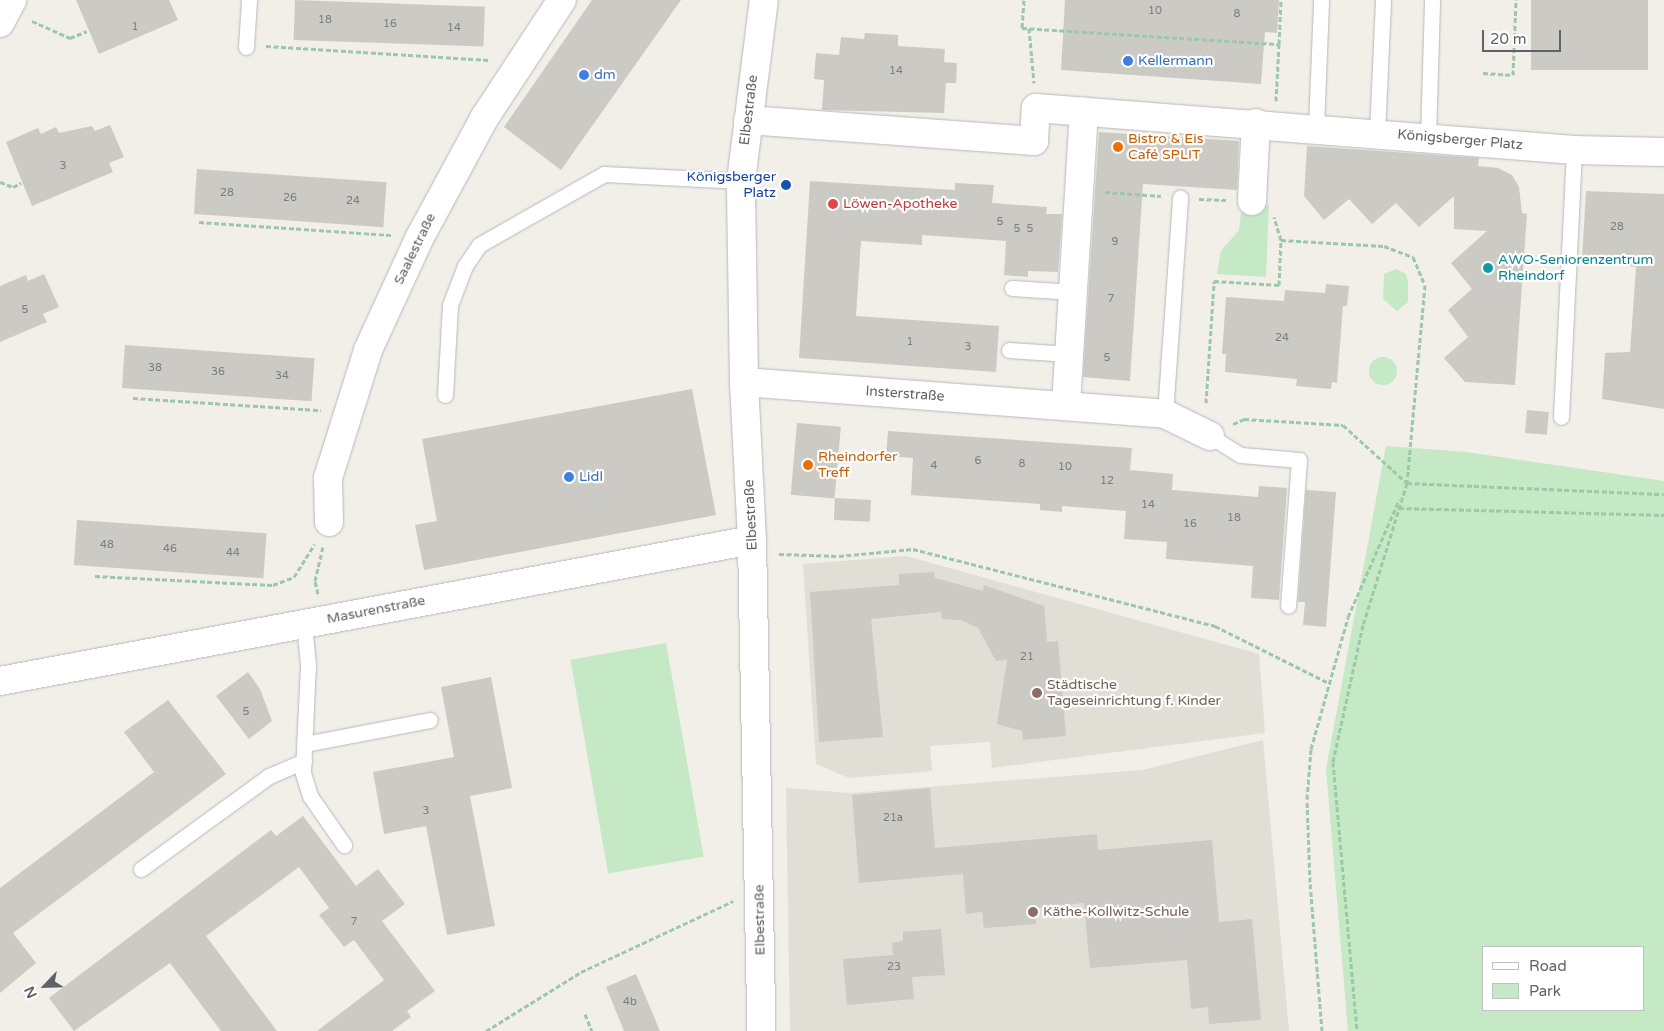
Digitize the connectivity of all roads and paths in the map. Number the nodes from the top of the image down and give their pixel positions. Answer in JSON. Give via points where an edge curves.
{"nodes":[{"id":1,"x":249,"y":0,"type":"edge"},
{"id":2,"x":562,"y":0,"type":"edge"},
{"id":3,"x":764,"y":0,"type":"edge"},
{"id":4,"x":1024,"y":0,"type":"edge"},
{"id":5,"x":1281,"y":0,"type":"edge"},
{"id":6,"x":1321,"y":0,"type":"edge"},
{"id":7,"x":1383,"y":0,"type":"edge"},
{"id":8,"x":1432,"y":0,"type":"edge"},
{"id":9,"x":1516,"y":0,"type":"edge"},
{"id":10,"x":6,"y":11,"type":"edge"},
{"id":11,"x":1029,"y":28,"type":"junction"},
{"id":12,"x":87,"y":31,"type":"dead end"},
{"id":13,"x":1280,"y":44,"type":"junction"},
{"id":14,"x":246,"y":47,"type":"joint"},
{"id":15,"x":520,"y":62,"type":"junction"},
{"id":16,"x":1483,"y":72,"type":"dead end"},
{"id":17,"x":1036,"y":108,"type":"junction"},
{"id":18,"x":1084,"y":112,"type":"junction"},
{"id":19,"x":748,"y":120,"type":"junction"},
{"id":20,"x":1265,"y":123,"type":"junction"},
{"id":21,"x":1316,"y":127,"type":"junction"},
{"id":22,"x":1377,"y":133,"type":"junction"},
{"id":23,"x":1428,"y":137,"type":"junction"},
{"id":24,"x":1574,"y":150,"type":"junction"},
{"id":25,"x":1664,"y":152,"type":"edge"},
{"id":26,"x":741,"y":181,"type":"junction"},
{"id":27,"x":0,"y":182,"type":"edge"},
{"id":28,"x":21,"y":183,"type":"dead end"},
{"id":29,"x":1180,"y":198,"type":"dead end"},
{"id":30,"x":1252,"y":201,"type":"dead end"},
{"id":31,"x":199,"y":222,"type":"dead end"},
{"id":32,"x":420,"y":237,"type":"junction"},
{"id":33,"x":1012,"y":288,"type":"dead end"},
{"id":34,"x":1073,"y":292,"type":"junction"},
{"id":35,"x":1009,"y":350,"type":"dead end"},
{"id":36,"x":1069,"y":354,"type":"junction"},
{"id":37,"x":744,"y":382,"type":"junction"},
{"id":38,"x":445,"y":395,"type":"dead end"},
{"id":39,"x":133,"y":398,"type":"dead end"},
{"id":40,"x":1066,"y":405,"type":"junction"},
{"id":41,"x":349,"y":412,"type":"junction"},
{"id":42,"x":1165,"y":414,"type":"junction"},
{"id":43,"x":1561,"y":416,"type":"dead end"},
{"id":44,"x":1207,"y":435,"type":"junction"},
{"id":45,"x":1407,"y":483,"type":"junction"},
{"id":46,"x":1664,"y":494,"type":"edge"},
{"id":47,"x":1399,"y":508,"type":"junction"},
{"id":48,"x":1664,"y":515,"type":"edge"},
{"id":49,"x":329,"y":522,"type":"junction"},
{"id":50,"x":752,"y":547,"type":"junction"},
{"id":51,"x":95,"y":576,"type":"dead end"},
{"id":52,"x":1288,"y":606,"type":"dead end"},
{"id":53,"x":312,"y":614,"type":"junction"},
{"id":54,"x":0,"y":681,"type":"edge"},
{"id":55,"x":1329,"y":683,"type":"junction"},
{"id":56,"x":430,"y":720,"type":"dead end"},
{"id":57,"x":305,"y":744,"type":"junction"},
{"id":58,"x":304,"y":761,"type":"junction"},
{"id":59,"x":344,"y":845,"type":"dead end"},
{"id":60,"x":141,"y":869,"type":"dead end"},
{"id":61,"x":760,"y":898,"type":"junction"},
{"id":62,"x":585,"y":1014,"type":"dead end"},
{"id":63,"x":486,"y":1031,"type":"edge"},
{"id":64,"x":592,"y":1031,"type":"edge"},
{"id":65,"x":761,"y":1031,"type":"edge"},
{"id":66,"x":1322,"y":1031,"type":"edge"},
{"id":67,"x":1357,"y":1031,"type":"edge"}],
"edges":[{"from":1,"to":14,"type":"lane"},
{"from":2,"to":15,"type":"street","name":"Saalestraße"},
{"from":3,"to":19,"type":"street","name":"Elbestraße"},
{"from":4,"to":11,"type":"path","via":[[1022,28]]},
{"from":5,"to":13,"type":"path"},
{"from":6,"to":21,"type":"lane"},
{"from":7,"to":22,"type":"lane"},
{"from":8,"to":23,"type":"lane"},
{"from":9,"to":16,"type":"path","via":[[1513,75]]},
{"from":10,"to":12,"type":"path","via":[[70,38]]},
{"from":11,"to":13,"type":"path"},
{"from":11,"to":17,"type":"path"},
{"from":13,"to":20,"type":"path"},
{"from":14,"to":15,"type":"path"},
{"from":15,"to":32,"type":"street","name":"Saalestraße"},
{"from":17,"to":18,"type":"street","name":"Königsberger Platz"},
{"from":17,"to":19,"type":"street","via":[[1034,142]]},
{"from":18,"to":20,"type":"street","name":"Königsberger Platz"},
{"from":18,"to":34,"type":"street"},
{"from":19,"to":26,"type":"street","name":"Elbestraße"},
{"from":20,"to":21,"type":"street","name":"Königsberger Platz"},
{"from":20,"to":30,"type":"street"},
{"from":21,"to":22,"type":"street","name":"Königsberger Platz"},
{"from":22,"to":23,"type":"street","name":"Königsberger Platz"},
{"from":23,"to":24,"type":"street","name":"Königsberger Platz"},
{"from":24,"to":25,"type":"street","name":"Königsberger Platz"},
{"from":24,"to":43,"type":"lane"},
{"from":26,"to":37,"type":"street","name":"Elbestraße"},
{"from":26,"to":38,"type":"lane","via":[[604,174],[479,245],[465,266],[450,305]]},
{"from":27,"to":28,"type":"path","via":[[13,186]]},
{"from":29,"to":42,"type":"lane"},
{"from":31,"to":32,"type":"path"},
{"from":32,"to":41,"type":"street","name":"Saalestraße","via":[[368,350]]},
{"from":33,"to":34,"type":"lane"},
{"from":34,"to":36,"type":"street"},
{"from":35,"to":36,"type":"lane"},
{"from":36,"to":40,"type":"street"},
{"from":37,"to":40,"type":"street","name":"Insterstraße"},
{"from":37,"to":50,"type":"street","name":"Elbestraße"},
{"from":39,"to":41,"type":"path"},
{"from":40,"to":42,"type":"street","name":"Insterstraße"},
{"from":41,"to":49,"type":"street","name":"Saalestraße","via":[[328,478]]},
{"from":42,"to":44,"type":"street","name":"Insterstraße"},
{"from":44,"to":45,"type":"path","via":[[1244,419],[1344,425]]},
{"from":44,"to":45,"type":"path","via":[[1214,281],[1279,285],[1281,240],[1384,246],[1413,257],[1425,285]]},
{"from":44,"to":52,"type":"lane","via":[[1241,455],[1299,460]]},
{"from":45,"to":46,"type":"path"},
{"from":45,"to":47,"type":"path"},
{"from":45,"to":55,"type":"path","via":[[1348,617]]},
{"from":47,"to":48,"type":"path"},
{"from":47,"to":67,"type":"path","via":[[1363,625],[1333,762]]},
{"from":49,"to":51,"type":"path","via":[[294,577],[273,585]]},
{"from":49,"to":53,"type":"path","via":[[315,581]]},
{"from":50,"to":53,"type":"street","name":"Masurenstraße"},
{"from":50,"to":55,"type":"path","via":[[839,556],[913,549],[1215,626]]},
{"from":50,"to":61,"type":"street","name":"Elbestraße"},
{"from":53,"to":54,"type":"street","name":"Masurenstraße"},
{"from":53,"to":57,"type":"lane"},
{"from":55,"to":66,"type":"path","via":[[1311,749],[1307,799]]},
{"from":56,"to":57,"type":"lane"},
{"from":57,"to":58,"type":"lane"},
{"from":58,"to":59,"type":"lane","via":[[310,796]]},
{"from":58,"to":60,"type":"lane","via":[[269,776]]},
{"from":61,"to":63,"type":"path","via":[[726,902],[580,972]]},
{"from":61,"to":65,"type":"street","name":"Elbestraße"},
{"from":62,"to":64,"type":"path"}]}
